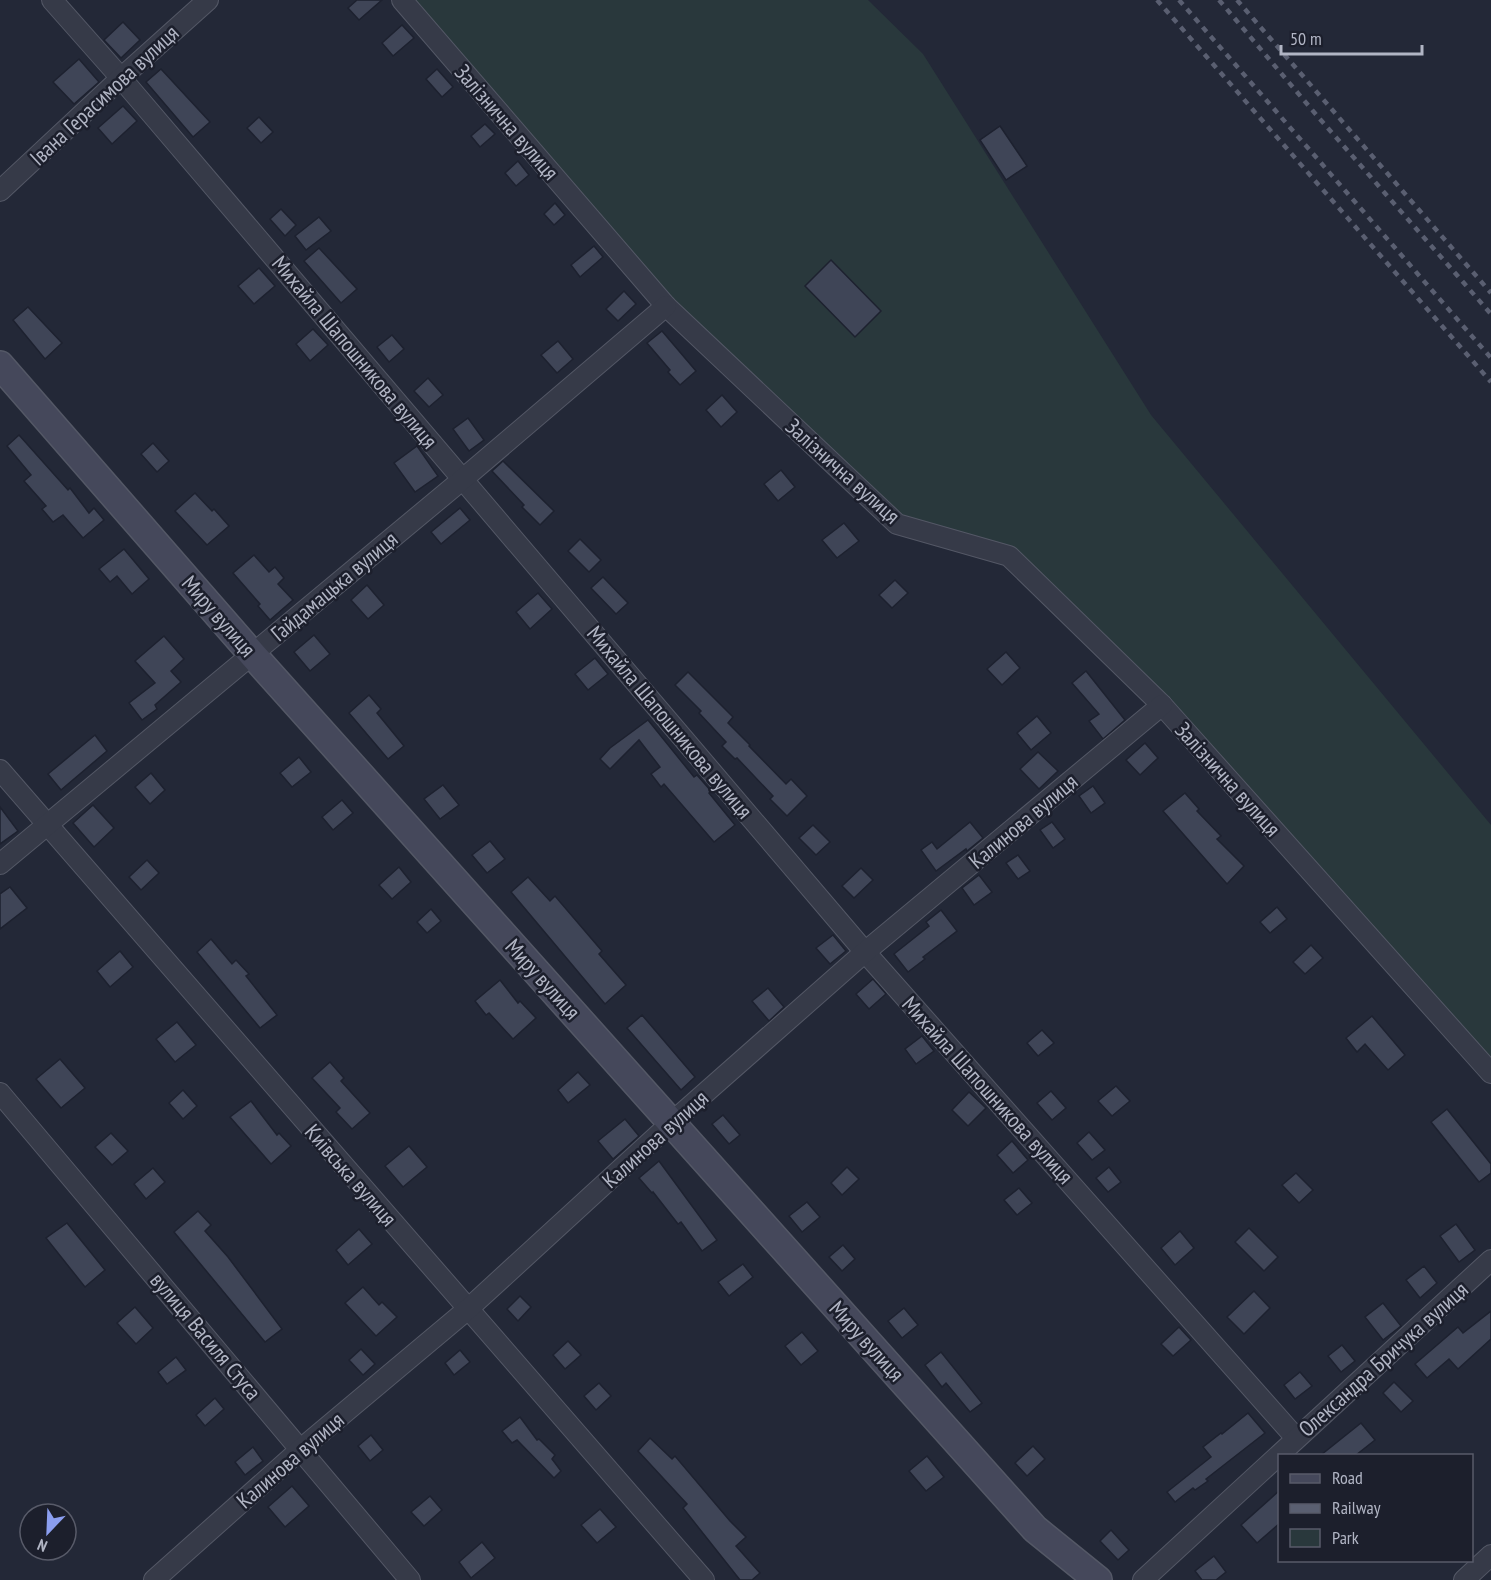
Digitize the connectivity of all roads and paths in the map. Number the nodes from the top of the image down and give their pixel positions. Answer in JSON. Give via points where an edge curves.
{"nodes":[{"id":1,"x":52,"y":0,"type":"edge"},
{"id":2,"x":208,"y":0,"type":"edge"},
{"id":3,"x":402,"y":0,"type":"edge"},
{"id":4,"x":121,"y":78,"type":"junction"},
{"id":5,"x":0,"y":191,"type":"edge"},
{"id":6,"x":666,"y":306,"type":"junction"},
{"id":7,"x":0,"y":365,"type":"edge"},
{"id":8,"x":463,"y":479,"type":"junction"},
{"id":9,"x":252,"y":654,"type":"junction"},
{"id":10,"x":1162,"y":705,"type":"junction"},
{"id":11,"x":0,"y":770,"type":"edge"},
{"id":12,"x":47,"y":824,"type":"junction"},
{"id":13,"x":0,"y":864,"type":"edge"},
{"id":14,"x":865,"y":952,"type":"junction"},
{"id":15,"x":1491,"y":1074,"type":"edge"},
{"id":16,"x":0,"y":1093,"type":"edge"},
{"id":17,"x":671,"y":1123,"type":"junction"},
{"id":18,"x":1491,"y":1260,"type":"edge"},
{"id":19,"x":468,"y":1309,"type":"junction"},
{"id":20,"x":1296,"y":1438,"type":"junction"},
{"id":21,"x":302,"y":1449,"type":"junction"},
{"id":22,"x":1279,"y":1454,"type":"edge"},
{"id":23,"x":1278,"y":1455,"type":"edge"},
{"id":24,"x":1491,"y":1555,"type":"edge"},
{"id":25,"x":154,"y":1580,"type":"edge"},
{"id":26,"x":410,"y":1580,"type":"edge"},
{"id":27,"x":704,"y":1580,"type":"edge"},
{"id":28,"x":1098,"y":1580,"type":"edge"},
{"id":29,"x":1143,"y":1580,"type":"edge"},
{"id":30,"x":1464,"y":1580,"type":"edge"}],
"edges":[{"from":1,"to":4,"type":"street","name":"Михайла Шапошникова вулиця"},
{"from":2,"to":4,"type":"street","name":"Івана Герасимова вулиця"},
{"from":3,"to":6,"type":"street","name":"Залізнична вулиця"},
{"from":4,"to":5,"type":"street","name":"Івана Герасимова вулиця"},
{"from":4,"to":8,"type":"street","name":"Михайла Шапошникова вулиця"},
{"from":6,"to":8,"type":"street","name":"Гайдамацька вулиця"},
{"from":6,"to":10,"type":"street","name":"Залізнична вулиця","via":[[897,524],[1010,556]]},
{"from":7,"to":9,"type":"main road","name":"Миру вулиця"},
{"from":8,"to":9,"type":"street","name":"Гайдамацька вулиця"},
{"from":8,"to":14,"type":"street","name":"Михайла Шапошникова вулиця"},
{"from":9,"to":12,"type":"street","name":"Гайдамацька вулиця"},
{"from":9,"to":17,"type":"main road","name":"Миру вулиця"},
{"from":10,"to":14,"type":"street","name":"Калинова вулиця"},
{"from":10,"to":15,"type":"street","name":"Залізнична вулиця"},
{"from":11,"to":12,"type":"street","name":"Київська вулиця"},
{"from":12,"to":13,"type":"street","name":"Гайдамацька вулиця"},
{"from":12,"to":19,"type":"street","name":"Київська вулиця"},
{"from":14,"to":17,"type":"street","name":"Калинова вулиця"},
{"from":14,"to":20,"type":"street","name":"Михайла Шапошникова вулиця"},
{"from":16,"to":21,"type":"street","name":"вулиця Василя Стуса"},
{"from":17,"to":19,"type":"street","name":"Калинова вулиця"},
{"from":17,"to":28,"type":"main road","name":"Миру вулиця","via":[[1035,1529]]},
{"from":18,"to":20,"type":"street","name":"Олександра Бричука вулиця"},
{"from":19,"to":21,"type":"street","name":"Калинова вулиця"},
{"from":19,"to":27,"type":"street","name":"Київська вулиця"},
{"from":20,"to":22,"type":"street","name":"Олександра Бричука вулиця"},
{"from":21,"to":25,"type":"street","name":"Калинова вулиця"},
{"from":21,"to":26,"type":"street","name":"вулиця Василя Стуса"},
{"from":23,"to":29,"type":"street","name":"Олександра Бричука вулиця"},
{"from":24,"to":30,"type":"street"}]}
